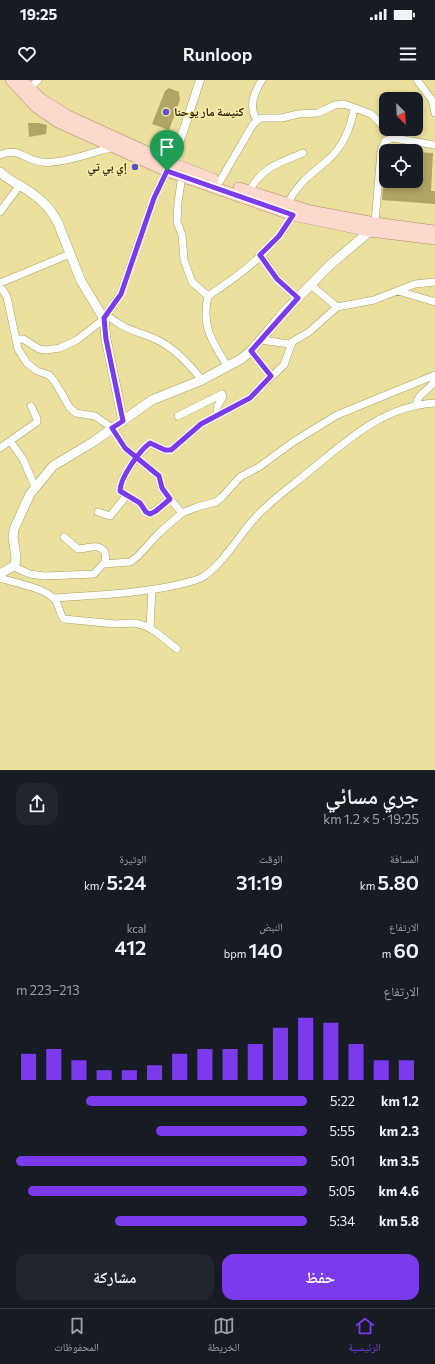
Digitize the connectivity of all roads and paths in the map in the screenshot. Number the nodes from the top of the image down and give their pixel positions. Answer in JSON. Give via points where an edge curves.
{"nodes":[{"id":1,"x":11,"y":80,"type":"edge"},
{"id":2,"x":38,"y":80,"type":"edge"},
{"id":3,"x":262,"y":80,"type":"edge"},
{"id":4,"x":417,"y":80,"type":"edge"},
{"id":5,"x":198,"y":81,"type":"edge"},
{"id":6,"x":25,"y":87,"type":"edge"},
{"id":7,"x":354,"y":108,"type":"junction"},
{"id":8,"x":435,"y":113,"type":"edge"},
{"id":9,"x":257,"y":120,"type":"junction"},
{"id":10,"x":379,"y":122,"type":"edge"},
{"id":11,"x":393,"y":138,"type":"joint"},
{"id":12,"x":435,"y":145,"type":"edge"},
{"id":13,"x":116,"y":147,"type":"junction"},
{"id":14,"x":303,"y":153,"type":"dead end"},
{"id":15,"x":0,"y":155,"type":"edge"},
{"id":16,"x":169,"y":167,"type":"junction"},
{"id":17,"x":0,"y":172,"type":"edge"},
{"id":18,"x":182,"y":176,"type":"junction"},
{"id":19,"x":220,"y":181,"type":"junction"},
{"id":20,"x":20,"y":185,"type":"junction"},
{"id":21,"x":249,"y":191,"type":"junction"},
{"id":22,"x":288,"y":204,"type":"junction"},
{"id":23,"x":0,"y":212,"type":"edge"},
{"id":24,"x":293,"y":215,"type":"junction"},
{"id":25,"x":372,"y":227,"type":"junction"},
{"id":26,"x":435,"y":231,"type":"edge"},
{"id":27,"x":435,"y":239,"type":"edge"},
{"id":28,"x":70,"y":254,"type":"junction"},
{"id":29,"x":260,"y":255,"type":"junction"},
{"id":30,"x":435,"y":282,"type":"edge"},
{"id":31,"x":0,"y":283,"type":"edge"},
{"id":32,"x":311,"y":285,"type":"junction"},
{"id":33,"x":0,"y":286,"type":"edge"},
{"id":34,"x":398,"y":290,"type":"junction"},
{"id":35,"x":208,"y":296,"type":"junction"},
{"id":36,"x":298,"y":298,"type":"junction"},
{"id":37,"x":435,"y":302,"type":"edge"},
{"id":38,"x":337,"y":307,"type":"junction"},
{"id":39,"x":106,"y":317,"type":"junction"},
{"id":40,"x":16,"y":339,"type":"junction"},
{"id":41,"x":260,"y":340,"type":"junction"},
{"id":42,"x":290,"y":344,"type":"junction"},
{"id":43,"x":251,"y":351,"type":"junction"},
{"id":44,"x":228,"y":367,"type":"junction"},
{"id":45,"x":435,"y":375,"type":"edge"},
{"id":46,"x":271,"y":376,"type":"junction"},
{"id":47,"x":202,"y":380,"type":"junction"},
{"id":48,"x":435,"y":380,"type":"edge"},
{"id":49,"x":435,"y":403,"type":"edge"},
{"id":50,"x":416,"y":405,"type":"junction"},
{"id":51,"x":31,"y":406,"type":"dead end"},
{"id":52,"x":217,"y":415,"type":"junction"},
{"id":53,"x":178,"y":416,"type":"dead end"},
{"id":54,"x":123,"y":421,"type":"junction"},
{"id":55,"x":112,"y":428,"type":"junction"},
{"id":56,"x":10,"y":441,"type":"junction"},
{"id":57,"x":0,"y":448,"type":"edge"},
{"id":58,"x":136,"y":457,"type":"junction"},
{"id":59,"x":35,"y":487,"type":"junction"},
{"id":60,"x":127,"y":495,"type":"junction"},
{"id":61,"x":170,"y":499,"type":"junction"},
{"id":62,"x":98,"y":512,"type":"dead end"},
{"id":63,"x":182,"y":513,"type":"junction"},
{"id":64,"x":64,"y":537,"type":"dead end"},
{"id":65,"x":106,"y":564,"type":"junction"},
{"id":66,"x":14,"y":567,"type":"junction"},
{"id":67,"x":0,"y":574,"type":"edge"},
{"id":68,"x":0,"y":578,"type":"edge"},
{"id":69,"x":152,"y":590,"type":"junction"},
{"id":70,"x":54,"y":598,"type":"junction"},
{"id":71,"x":150,"y":628,"type":"junction"},
{"id":72,"x":177,"y":649,"type":"dead end"}],
"edges":[{"from":1,"to":6,"type":"main road"},
{"from":2,"to":6,"type":"street"},
{"from":3,"to":9,"type":"street","via":[[251,105]]},
{"from":4,"to":8,"type":"street","via":[[432,100]]},
{"from":5,"to":16,"type":"street"},
{"from":6,"to":13,"type":"main road","via":[[36,106],[58,122]]},
{"from":6,"to":16,"type":"main road","via":[[68,116]]},
{"from":7,"to":9,"type":"street","via":[[340,104],[318,113],[282,118],[265,117]]},
{"from":7,"to":10,"type":"street","via":[[372,114]]},
{"from":7,"to":22,"type":"street","via":[[350,126],[342,142],[330,158],[293,193]]},
{"from":9,"to":19,"type":"street"},
{"from":11,"to":12,"type":"street"},
{"from":11,"to":25,"type":"street","via":[[385,141],[382,147]]},
{"from":13,"to":15,"type":"street","via":[[56,162],[42,162],[12,151]]},
{"from":13,"to":16,"type":"main road"},
{"from":14,"to":21,"type":"street","via":[[269,167]]},
{"from":16,"to":18,"type":"main road"},
{"from":16,"to":19,"type":"main road"},
{"from":16,"to":39,"type":"street","via":[[154,198],[121,294]]},
{"from":17,"to":20,"type":"main road"},
{"from":18,"to":24,"type":"main road"},
{"from":18,"to":35,"type":"street","via":[[177,222],[182,235],[184,260],[192,282]]},
{"from":19,"to":21,"type":"main road"},
{"from":20,"to":23,"type":"street"},
{"from":20,"to":28,"type":"main road","via":[[42,199],[52,211]]},
{"from":21,"to":22,"type":"main road"},
{"from":22,"to":25,"type":"main road"},
{"from":24,"to":25,"type":"main road"},
{"from":24,"to":29,"type":"street","via":[[279,236]]},
{"from":25,"to":26,"type":"main road"},
{"from":25,"to":27,"type":"main road"},
{"from":25,"to":32,"type":"main road"},
{"from":28,"to":31,"type":"street"},
{"from":28,"to":39,"type":"main road","via":[[81,281]]},
{"from":29,"to":35,"type":"street","via":[[238,275]]},
{"from":29,"to":36,"type":"street","via":[[277,279]]},
{"from":30,"to":34,"type":"street","via":[[415,284]]},
{"from":32,"to":36,"type":"main road"},
{"from":32,"to":38,"type":"street"},
{"from":33,"to":40,"type":"street","via":[[7,297]]},
{"from":34,"to":37,"type":"street"},
{"from":34,"to":38,"type":"street","via":[[374,300]]},
{"from":35,"to":44,"type":"street","via":[[206,325],[212,341]]},
{"from":36,"to":41,"type":"main road"},
{"from":38,"to":42,"type":"street","via":[[309,332]]},
{"from":39,"to":40,"type":"street","via":[[77,340],[60,348],[39,349],[23,339]]},
{"from":39,"to":47,"type":"street","via":[[124,328],[168,346]]},
{"from":39,"to":54,"type":"main road","via":[[106,339]]},
{"from":40,"to":55,"type":"street","via":[[18,349],[27,363],[37,371],[49,375],[70,408],[76,413],[95,416]]},
{"from":41,"to":42,"type":"street"},
{"from":41,"to":43,"type":"main road"},
{"from":42,"to":46,"type":"street","via":[[284,365]]},
{"from":43,"to":44,"type":"main road"},
{"from":43,"to":46,"type":"street"},
{"from":44,"to":47,"type":"main road"},
{"from":45,"to":63,"type":"street","via":[[338,415],[240,477],[216,502]]},
{"from":46,"to":52,"type":"street","via":[[250,398]]},
{"from":47,"to":54,"type":"main road","via":[[152,400]]},
{"from":48,"to":50,"type":"street","via":[[418,396]]},
{"from":49,"to":50,"type":"street"},
{"from":50,"to":69,"type":"street","via":[[394,411],[372,422],[321,462],[256,517],[221,560],[201,578]]},
{"from":51,"to":56,"type":"street","via":[[37,422]]},
{"from":52,"to":53,"type":"street","via":[[222,394]]},
{"from":52,"to":58,"type":"street","via":[[201,424],[171,450],[150,443]]},
{"from":54,"to":55,"type":"main road"},
{"from":55,"to":58,"type":"street","via":[[125,448]]},
{"from":55,"to":59,"type":"main road","via":[[53,466]]},
{"from":56,"to":57,"type":"street"},
{"from":56,"to":59,"type":"street","via":[[23,459]]},
{"from":58,"to":60,"type":"street","via":[[120,488],[121,492]]},
{"from":58,"to":61,"type":"street","via":[[159,476],[162,488]]},
{"from":59,"to":66,"type":"main road","via":[[22,508],[14,530]]},
{"from":60,"to":61,"type":"street","via":[[140,503],[150,514]]},
{"from":60,"to":62,"type":"street","via":[[110,516]]},
{"from":61,"to":63,"type":"street"},
{"from":63,"to":65,"type":"street","via":[[134,559],[124,564]]},
{"from":64,"to":65,"type":"street","via":[[78,549],[91,546],[100,548],[105,552]]},
{"from":65,"to":66,"type":"street","via":[[94,574],[53,576],[30,574]]},
{"from":66,"to":67,"type":"main road"},
{"from":68,"to":70,"type":"street","via":[[41,590]]},
{"from":69,"to":70,"type":"street"},
{"from":69,"to":71,"type":"street"},
{"from":70,"to":71,"type":"street","via":[[62,617],[68,621],[134,623]]},
{"from":71,"to":72,"type":"street"}]}
